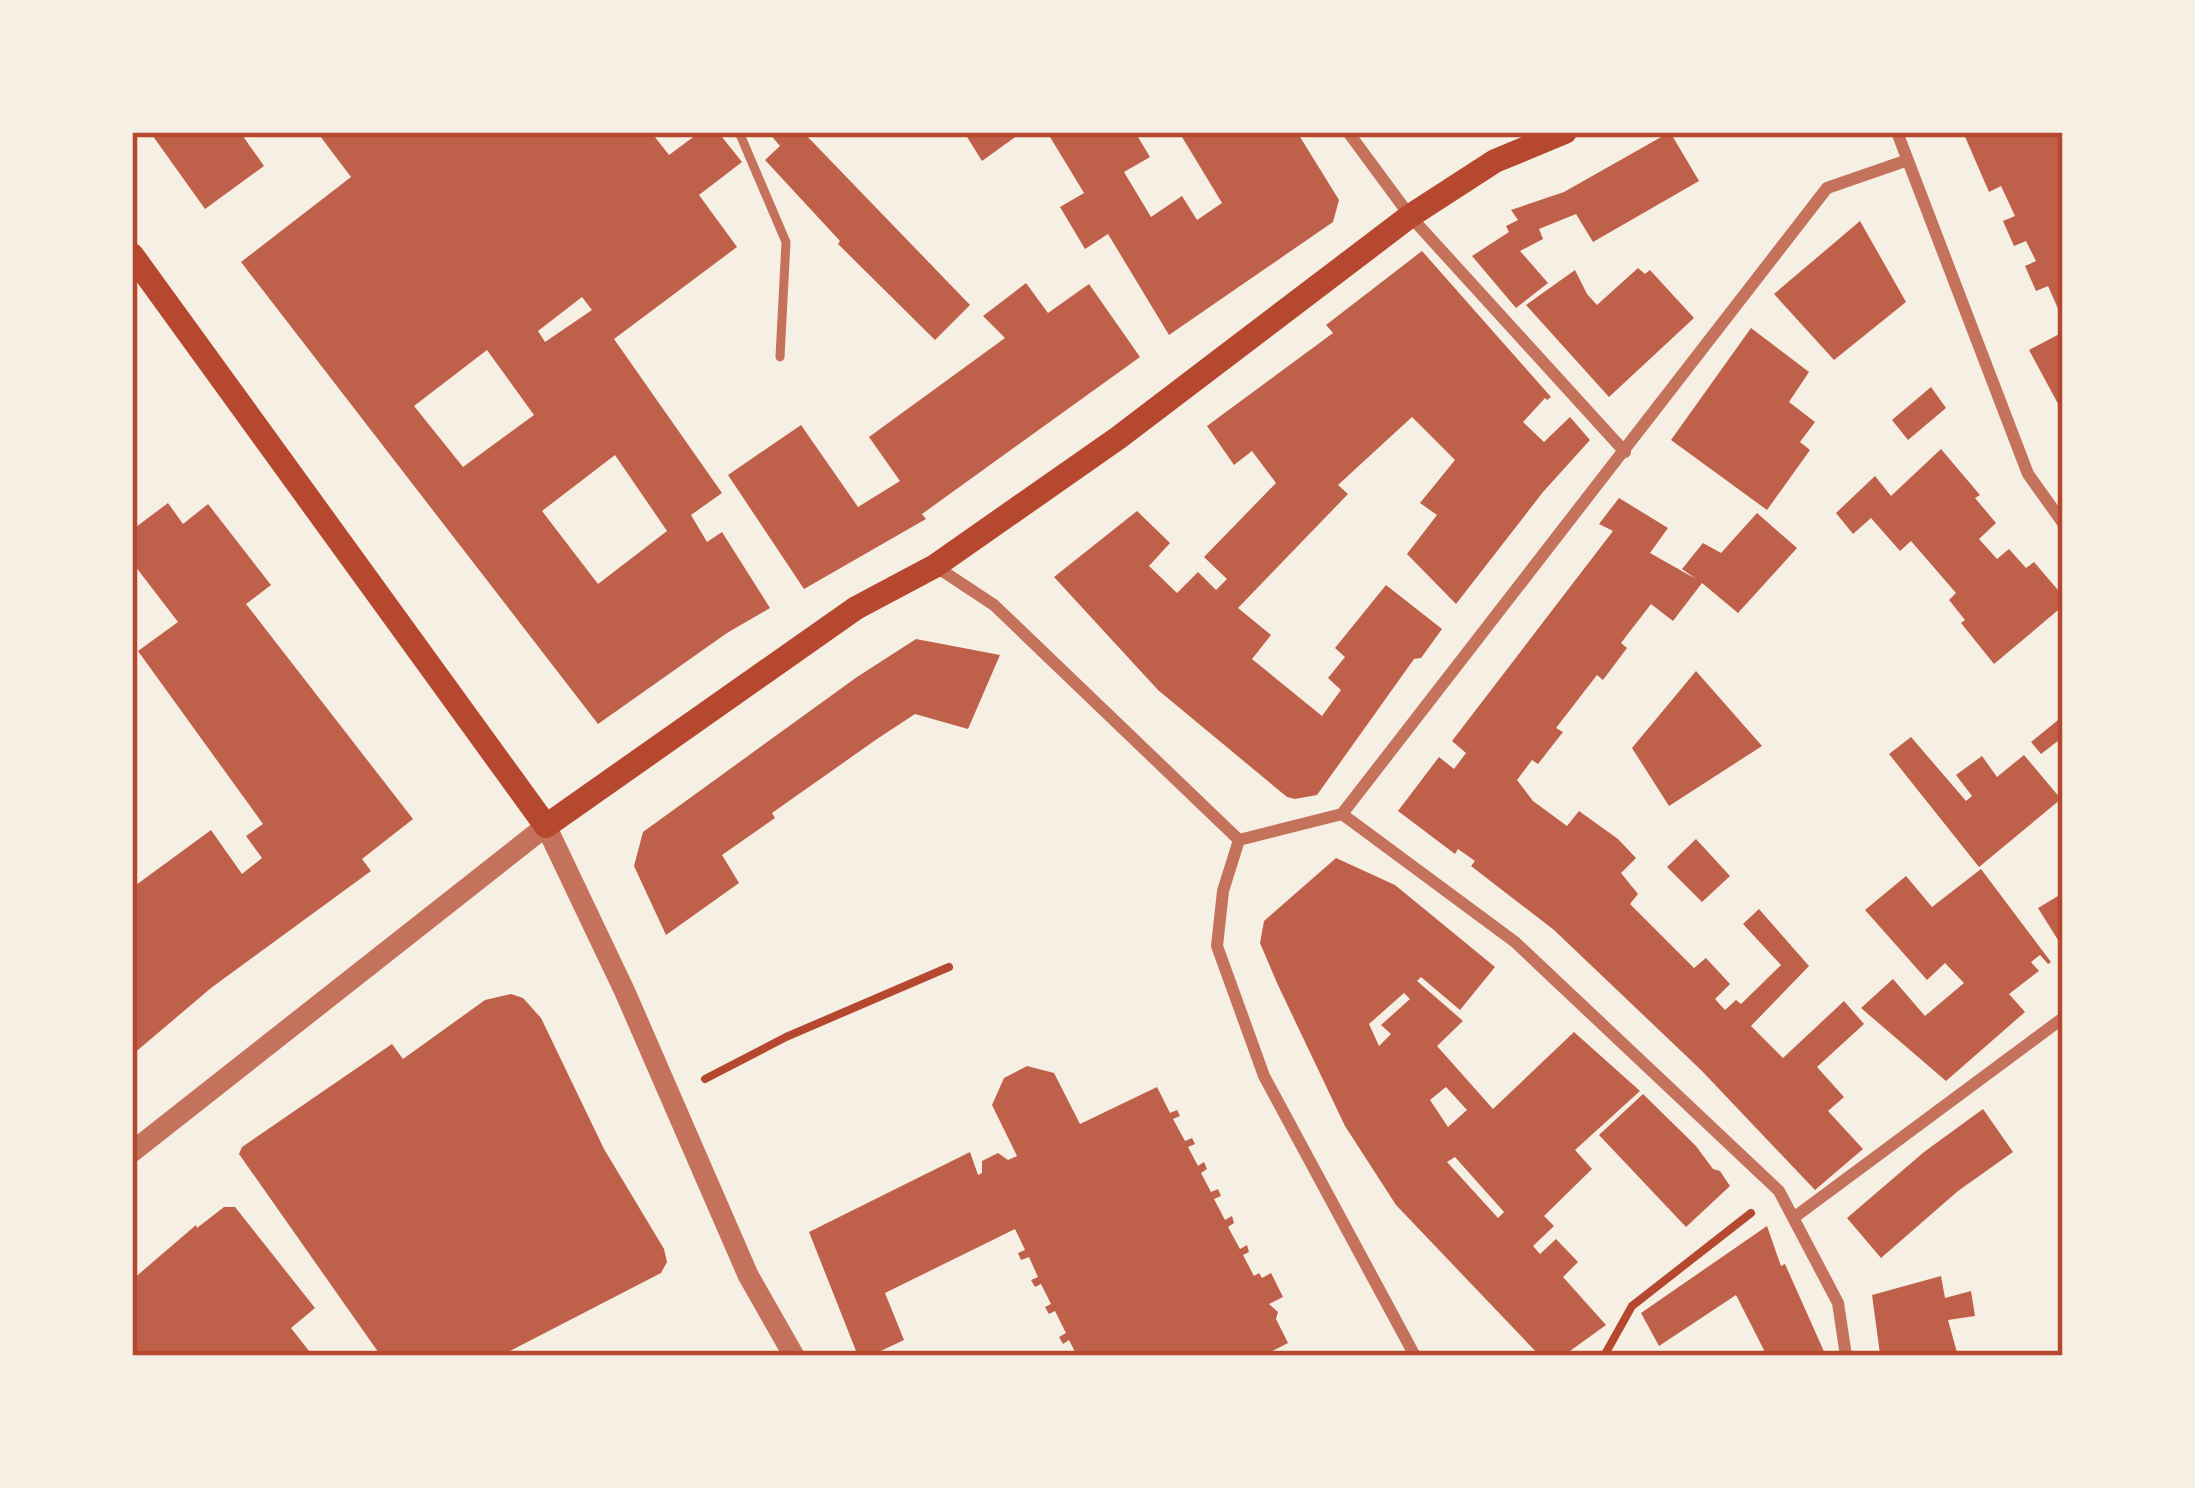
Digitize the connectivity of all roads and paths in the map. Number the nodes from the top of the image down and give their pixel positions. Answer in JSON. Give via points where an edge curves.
{"nodes":[{"id":1,"x":739,"y":132,"type":"edge"},
{"id":2,"x":1348,"y":132,"type":"edge"},
{"id":3,"x":1565,"y":132,"type":"edge"},
{"id":4,"x":1897,"y":132,"type":"edge"},
{"id":5,"x":1905,"y":161,"type":"junction"},
{"id":6,"x":1410,"y":216,"type":"junction"},
{"id":7,"x":132,"y":255,"type":"edge"},
{"id":8,"x":780,"y":357,"type":"dead end"},
{"id":9,"x":1625,"y":452,"type":"junction"},
{"id":10,"x":2063,"y":523,"type":"edge"},
{"id":11,"x":934,"y":566,"type":"junction"},
{"id":12,"x":1342,"y":814,"type":"junction"},
{"id":13,"x":546,"y":826,"type":"junction"},
{"id":14,"x":1239,"y":840,"type":"junction"},
{"id":15,"x":949,"y":967,"type":"dead end"},
{"id":16,"x":2063,"y":1018,"type":"edge"},
{"id":17,"x":671,"y":1097,"type":"junction"},
{"id":18,"x":132,"y":1152,"type":"edge"},
{"id":19,"x":1779,"y":1191,"type":"junction"},
{"id":20,"x":1796,"y":1216,"type":"junction"},
{"id":21,"x":794,"y":1356,"type":"edge"},
{"id":22,"x":1414,"y":1356,"type":"edge"},
{"id":23,"x":1604,"y":1356,"type":"edge"},
{"id":24,"x":1846,"y":1356,"type":"edge"}],
"edges":[{"from":1,"to":8,"type":"lane","via":[[786,242]]},
{"from":2,"to":6,"type":"street"},
{"from":3,"to":6,"type":"main road","via":[[1495,161]]},
{"from":4,"to":5,"type":"street"},
{"from":5,"to":9,"type":"street","via":[[1827,188]]},
{"from":5,"to":10,"type":"street","via":[[2028,474]]},
{"from":6,"to":9,"type":"street"},
{"from":6,"to":11,"type":"main road"},
{"from":7,"to":13,"type":"main road"},
{"from":9,"to":12,"type":"street"},
{"from":11,"to":13,"type":"main road","via":[[856,608]]},
{"from":11,"to":14,"type":"street","via":[[994,604]]},
{"from":12,"to":14,"type":"street"},
{"from":12,"to":19,"type":"street","via":[[1515,943]]},
{"from":13,"to":17,"type":"street"},
{"from":13,"to":18,"type":"street"},
{"from":14,"to":22,"type":"street","via":[[1222,891],[1217,946],[1264,1076]]},
{"from":15,"to":17,"type":"path"},
{"from":16,"to":20,"type":"street"},
{"from":17,"to":21,"type":"street","via":[[748,1275]]},
{"from":19,"to":20,"type":"street"},
{"from":19,"to":23,"type":"path","via":[[1632,1306]]},
{"from":20,"to":24,"type":"street","via":[[1838,1303]]}]}
